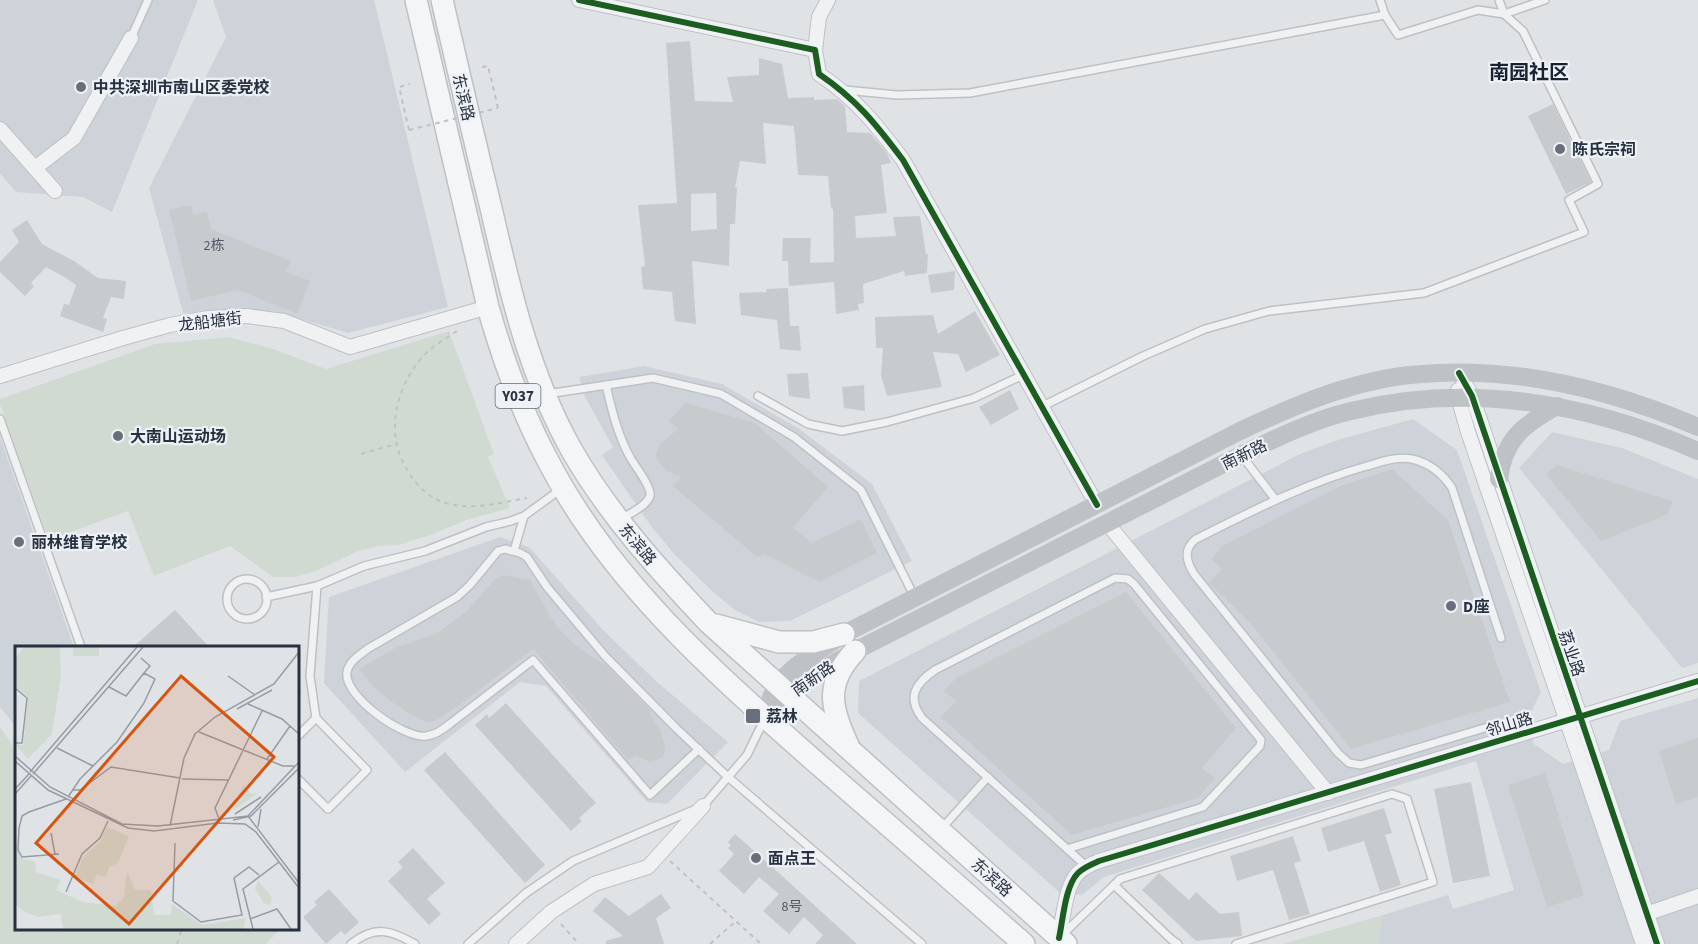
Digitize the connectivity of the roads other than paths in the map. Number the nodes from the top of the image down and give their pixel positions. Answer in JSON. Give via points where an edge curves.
{"nodes":[{"id":1,"x":148,"y":0,"type":"edge"},
{"id":2,"x":416,"y":0,"type":"edge"},
{"id":3,"x":441,"y":0,"type":"edge"},
{"id":4,"x":579,"y":0,"type":"edge"},
{"id":5,"x":828,"y":0,"type":"edge"},
{"id":6,"x":1380,"y":0,"type":"edge"},
{"id":7,"x":1499,"y":0,"type":"edge"},
{"id":8,"x":1545,"y":0,"type":"edge"},
{"id":9,"x":1504,"y":14,"type":"junction"},
{"id":10,"x":1385,"y":15,"type":"junction"},
{"id":11,"x":131,"y":38,"type":"joint"},
{"id":12,"x":815,"y":50,"type":"junction"},
{"id":13,"x":842,"y":90,"type":"junction"},
{"id":14,"x":0,"y":129,"type":"edge"},
{"id":15,"x":35,"y":168,"type":"junction"},
{"id":16,"x":55,"y":191,"type":"dead end"},
{"id":17,"x":488,"y":307,"type":"junction"},
{"id":18,"x":1459,"y":373,"type":"junction"},
{"id":19,"x":1023,"y":375,"type":"junction"},
{"id":20,"x":0,"y":376,"type":"edge"},
{"id":21,"x":606,"y":385,"type":"junction"},
{"id":22,"x":544,"y":394,"type":"junction"},
{"id":23,"x":758,"y":396,"type":"dead end"},
{"id":24,"x":1465,"y":397,"type":"junction"},
{"id":25,"x":1557,"y":406,"type":"junction"},
{"id":26,"x":1041,"y":407,"type":"junction"},
{"id":27,"x":1672,"y":416,"type":"junction"},
{"id":28,"x":0,"y":419,"type":"edge"},
{"id":29,"x":1698,"y":427,"type":"edge"},
{"id":30,"x":1665,"y":437,"type":"junction"},
{"id":31,"x":1698,"y":451,"type":"edge"},
{"id":32,"x":1241,"y":455,"type":"junction"},
{"id":33,"x":1499,"y":479,"type":"junction"},
{"id":34,"x":564,"y":487,"type":"junction"},
{"id":35,"x":1275,"y":499,"type":"junction"},
{"id":36,"x":1098,"y":505,"type":"junction"},
{"id":37,"x":524,"y":516,"type":"junction"},
{"id":38,"x":619,"y":520,"type":"junction"},
{"id":39,"x":1107,"y":523,"type":"junction"},
{"id":40,"x":514,"y":551,"type":"junction"},
{"id":41,"x":317,"y":586,"type":"junction"},
{"id":42,"x":266,"y":597,"type":"junction"},
{"id":43,"x":915,"y":598,"type":"junction"},
{"id":44,"x":709,"y":623,"type":"junction"},
{"id":45,"x":1501,"y":638,"type":"dead end"},
{"id":46,"x":850,"y":643,"type":"junction"},
{"id":47,"x":81,"y":646,"type":"edge"},
{"id":48,"x":1698,"y":681,"type":"edge"},
{"id":49,"x":784,"y":690,"type":"junction"},
{"id":50,"x":316,"y":718,"type":"junction"},
{"id":51,"x":765,"y":718,"type":"junction"},
{"id":52,"x":1574,"y":719,"type":"junction"},
{"id":53,"x":298,"y":736,"type":"edge"},
{"id":54,"x":1495,"y":743,"type":"junction"},
{"id":55,"x":699,"y":749,"type":"junction"},
{"id":56,"x":850,"y":751,"type":"junction"},
{"id":57,"x":728,"y":777,"type":"junction"},
{"id":58,"x":988,"y":777,"type":"junction"},
{"id":59,"x":298,"y":779,"type":"edge"},
{"id":60,"x":1328,"y":793,"type":"junction"},
{"id":61,"x":703,"y":806,"type":"junction"},
{"id":62,"x":940,"y":830,"type":"junction"},
{"id":63,"x":1067,"y":849,"type":"junction"},
{"id":64,"x":1086,"y":867,"type":"junction"},
{"id":65,"x":1114,"y":885,"type":"junction"},
{"id":66,"x":1698,"y":896,"type":"edge"},
{"id":67,"x":1646,"y":914,"type":"junction"},
{"id":68,"x":1062,"y":941,"type":"edge"},
{"id":69,"x":351,"y":944,"type":"edge"},
{"id":70,"x":415,"y":944,"type":"edge"},
{"id":71,"x":468,"y":944,"type":"edge"},
{"id":72,"x":516,"y":944,"type":"edge"},
{"id":73,"x":922,"y":944,"type":"edge"},
{"id":74,"x":1024,"y":944,"type":"edge"},
{"id":75,"x":1178,"y":944,"type":"edge"},
{"id":76,"x":1236,"y":944,"type":"edge"},
{"id":77,"x":1643,"y":944,"type":"edge"},
{"id":78,"x":1657,"y":944,"type":"edge"}],
"edges":[{"from":1,"to":11,"type":"lane"},
{"from":2,"to":17,"type":"main road","name":"东滨路","number":"Y037"},
{"from":3,"to":22,"type":"main road","name":"东滨路","number":"Y037","via":[[511,294]]},
{"from":4,"to":12,"type":"street"},
{"from":5,"to":12,"type":"street","via":[[819,17]]},
{"from":6,"to":10,"type":"lane"},
{"from":7,"to":9,"type":"lane"},
{"from":8,"to":9,"type":"lane"},
{"from":9,"to":10,"type":"lane","via":[[1478,10],[1398,35]]},
{"from":9,"to":26,"type":"lane","via":[[1523,31],[1598,184],[1569,200],[1584,232],[1424,293],[1269,311],[1205,329]]},
{"from":10,"to":13,"type":"lane","via":[[970,93],[897,95]]},
{"from":11,"to":15,"type":"street","via":[[74,138]]},
{"from":12,"to":13,"type":"street","via":[[819,74]]},
{"from":13,"to":19,"type":"street","via":[[869,115],[903,160]]},
{"from":14,"to":15,"type":"street"},
{"from":15,"to":16,"type":"street"},
{"from":17,"to":20,"type":"street","name":"龙船塘街","via":[[351,347],[284,321],[247,316],[208,318],[123,338]]},
{"from":17,"to":34,"type":"main road","name":"东滨路","number":"Y037","via":[[522,406],[547,461]]},
{"from":18,"to":24,"type":"street","name":"荔业路"},
{"from":18,"to":27,"type":"main road","name":"南新路","via":[[1505,375],[1566,385],[1628,400]]},
{"from":18,"to":36,"type":"main road","name":"南新路","via":[[1400,376],[1307,402],[1238,432]]},
{"from":19,"to":23,"type":"lane","via":[[974,398],[842,431],[808,424]]},
{"from":19,"to":26,"type":"street"},
{"from":21,"to":22,"type":"lane"},
{"from":21,"to":38,"type":"lane","via":[[616,427],[650,497]]},
{"from":21,"to":43,"type":"lane","via":[[653,378],[721,394],[794,437],[861,490]]},
{"from":22,"to":38,"type":"main road","name":"东滨路","number":"Y037","via":[[571,449]]},
{"from":24,"to":25,"type":"main road","name":"南新路"},
{"from":24,"to":32,"type":"main road","name":"南新路","via":[[1408,400],[1349,411]]},
{"from":24,"to":33,"type":"street","name":"荔业路"},
{"from":24,"to":52,"type":"street","name":"荔业路"},
{"from":25,"to":30,"type":"main road","name":"南新路"},
{"from":25,"to":33,"type":"main road","via":[[1514,437],[1501,463]]},
{"from":26,"to":36,"type":"street"},
{"from":27,"to":29,"type":"main road","name":"南新路"},
{"from":27,"to":30,"type":"main road"},
{"from":28,"to":47,"type":"lane"},
{"from":30,"to":31,"type":"main road","name":"南新路"},
{"from":32,"to":35,"type":"lane"},
{"from":32,"to":39,"type":"main road","name":"南新路"},
{"from":33,"to":52,"type":"street","name":"荔业路"},
{"from":34,"to":37,"type":"lane"},
{"from":34,"to":51,"type":"main road","name":"东滨路","number":"Y037","via":[[610,557],[638,591]]},
{"from":35,"to":45,"type":"lane","via":[[1396,458],[1433,467],[1444,477],[1456,500]]},
{"from":35,"to":54,"type":"lane","via":[[1197,539],[1189,546],[1188,563],[1343,759],[1361,765],[1491,726]]},
{"from":36,"to":43,"type":"main road","name":"南新路"},
{"from":37,"to":40,"type":"lane"},
{"from":37,"to":41,"type":"lane","via":[[425,551],[363,566]]},
{"from":38,"to":44,"type":"main road","name":"东滨路","number":"Y037"},
{"from":39,"to":46,"type":"main road","name":"南新路"},
{"from":39,"to":60,"type":"street"},
{"from":40,"to":55,"type":"lane","via":[[527,557],[578,626]]},
{"from":40,"to":55,"type":"lane","via":[[498,551],[457,597],[357,657],[347,671],[355,693],[370,709],[401,730],[426,736],[440,731],[533,660],[650,795]]},
{"from":41,"to":42,"type":"lane"},
{"from":41,"to":50,"type":"lane","via":[[310,669]]},
{"from":42,"to":42,"type":"lane","via":[[261,585],[249,579],[237,582],[227,598],[235,615],[248,619],[264,609]]},
{"from":43,"to":46,"type":"main road","name":"南新路"},
{"from":44,"to":46,"type":"main road","via":[[778,642]]},
{"from":44,"to":49,"type":"main road","name":"东滨路","number":"Y037"},
{"from":46,"to":49,"type":"main road","name":"南新路","via":[[809,677]]},
{"from":46,"to":56,"type":"main road","via":[[833,697]]},
{"from":48,"to":52,"type":"street","name":"邻山路"},
{"from":49,"to":51,"type":"main road","name":"南新路"},
{"from":49,"to":56,"type":"main road","name":"东滨路"},
{"from":50,"to":53,"type":"lane"},
{"from":50,"to":59,"type":"lane","via":[[367,770],[328,809]]},
{"from":51,"to":57,"type":"lane","via":[[752,747]]},
{"from":51,"to":74,"type":"main road","name":"东滨路"},
{"from":52,"to":54,"type":"street","name":"邻山路"},
{"from":52,"to":67,"type":"street","name":"荔业路"},
{"from":52,"to":77,"type":"street","name":"荔业路"},
{"from":54,"to":60,"type":"street","name":"邻山路"},
{"from":55,"to":57,"type":"lane"},
{"from":56,"to":62,"type":"main road","name":"东滨路"},
{"from":57,"to":61,"type":"lane"},
{"from":57,"to":73,"type":"lane"},
{"from":58,"to":62,"type":"lane"},
{"from":58,"to":63,"type":"lane"},
{"from":58,"to":63,"type":"lane","via":[[917,712],[914,697],[918,685],[936,670],[1115,578],[1128,579],[1261,740],[1260,746],[1203,807]]},
{"from":60,"to":64,"type":"street","name":"邻山路"},
{"from":61,"to":71,"type":"lane","via":[[549,875]]},
{"from":61,"to":72,"type":"street","via":[[648,867],[594,884],[551,912]]},
{"from":62,"to":68,"type":"main road","name":"东滨路"},
{"from":63,"to":64,"type":"lane"},
{"from":64,"to":68,"type":"street","via":[[1078,872],[1070,887]]},
{"from":65,"to":68,"type":"lane"},
{"from":65,"to":75,"type":"lane"},
{"from":65,"to":76,"type":"lane","via":[[1120,879],[1392,794],[1407,799],[1433,882]]},
{"from":66,"to":67,"type":"street"},
{"from":67,"to":78,"type":"street","name":"荔业路"},
{"from":69,"to":70,"type":"lane","via":[[372,932],[384,931]]}]}
